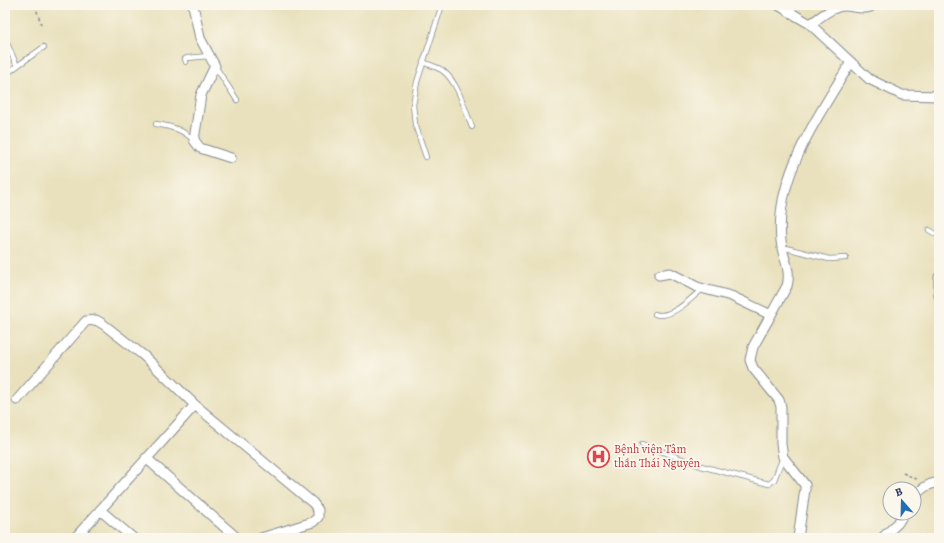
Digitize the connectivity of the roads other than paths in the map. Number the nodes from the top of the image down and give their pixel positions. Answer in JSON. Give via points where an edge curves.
{"nodes":[{"id":1,"x":193,"y":5,"type":"edge"},
{"id":2,"x":442,"y":5,"type":"edge"},
{"id":3,"x":778,"y":5,"type":"edge"},
{"id":4,"x":872,"y":5,"type":"edge"},
{"id":5,"x":810,"y":24,"type":"junction"},
{"id":6,"x":5,"y":39,"type":"edge"},
{"id":7,"x":44,"y":47,"type":"dead end"},
{"id":8,"x":209,"y":56,"type":"junction"},
{"id":9,"x":186,"y":62,"type":"dead end"},
{"id":10,"x":423,"y":62,"type":"junction"},
{"id":11,"x":851,"y":62,"type":"junction"},
{"id":12,"x":17,"y":66,"type":"junction"},
{"id":13,"x":215,"y":66,"type":"junction"},
{"id":14,"x":5,"y":76,"type":"edge"},
{"id":15,"x":939,"y":96,"type":"edge"},
{"id":16,"x":237,"y":100,"type":"dead end"},
{"id":17,"x":156,"y":124,"type":"dead end"},
{"id":18,"x":472,"y":127,"type":"dead end"},
{"id":19,"x":194,"y":140,"type":"junction"},
{"id":20,"x":426,"y":157,"type":"dead end"},
{"id":21,"x":232,"y":158,"type":"dead end"},
{"id":22,"x":929,"y":230,"type":"dead end"},
{"id":23,"x":939,"y":236,"type":"edge"},
{"id":24,"x":782,"y":247,"type":"junction"},
{"id":25,"x":846,"y":258,"type":"dead end"},
{"id":26,"x":659,"y":275,"type":"dead end"},
{"id":27,"x":939,"y":277,"type":"edge"},
{"id":28,"x":702,"y":289,"type":"junction"},
{"id":29,"x":939,"y":290,"type":"edge"},
{"id":30,"x":939,"y":296,"type":"edge"},
{"id":31,"x":655,"y":314,"type":"dead end"},
{"id":32,"x":771,"y":315,"type":"junction"},
{"id":33,"x":17,"y":400,"type":"dead end"},
{"id":34,"x":195,"y":405,"type":"junction"},
{"id":35,"x":642,"y":444,"type":"dead end"},
{"id":36,"x":783,"y":457,"type":"junction"},
{"id":37,"x":146,"y":458,"type":"junction"},
{"id":38,"x":939,"y":482,"type":"edge"},
{"id":39,"x":922,"y":489,"type":"edge"},
{"id":40,"x":100,"y":510,"type":"junction"},
{"id":41,"x":899,"y":521,"type":"edge"},
{"id":42,"x":75,"y":538,"type":"edge"},
{"id":43,"x":133,"y":538,"type":"edge"},
{"id":44,"x":236,"y":538,"type":"edge"},
{"id":45,"x":261,"y":538,"type":"edge"},
{"id":46,"x":798,"y":538,"type":"edge"},
{"id":47,"x":882,"y":538,"type":"edge"}],
"edges":[{"from":1,"to":8,"type":"street","via":[[200,38]]},
{"from":2,"to":10,"type":"lane"},
{"from":3,"to":5,"type":"street"},
{"from":4,"to":5,"type":"street","via":[[864,9],[838,7]]},
{"from":5,"to":11,"type":"street"},
{"from":6,"to":12,"type":"lane"},
{"from":7,"to":12,"type":"lane"},
{"from":8,"to":9,"type":"lane","via":[[187,58]]},
{"from":8,"to":13,"type":"street"},
{"from":10,"to":18,"type":"lane","via":[[442,70],[450,78]]},
{"from":10,"to":20,"type":"lane","via":[[413,105],[415,124]]},
{"from":11,"to":15,"type":"street","via":[[869,79],[902,95]]},
{"from":11,"to":24,"type":"street","via":[[808,135],[791,173],[781,214]]},
{"from":12,"to":14,"type":"lane"},
{"from":13,"to":16,"type":"lane"},
{"from":13,"to":19,"type":"street","via":[[201,95]]},
{"from":17,"to":19,"type":"lane","via":[[172,126]]},
{"from":19,"to":21,"type":"street","via":[[200,148]]},
{"from":22,"to":23,"type":"lane"},
{"from":24,"to":25,"type":"lane","via":[[829,260]]},
{"from":24,"to":32,"type":"street","via":[[789,273],[787,286]]},
{"from":26,"to":28,"type":"street","via":[[670,274]]},
{"from":27,"to":29,"type":"street"},
{"from":28,"to":31,"type":"lane","via":[[668,314]]},
{"from":28,"to":32,"type":"street","via":[[731,296]]},
{"from":29,"to":30,"type":"street"},
{"from":32,"to":36,"type":"street","via":[[753,347],[750,360],[752,368],[779,400]]},
{"from":33,"to":34,"type":"street","via":[[86,321],[96,320],[144,356]]},
{"from":34,"to":37,"type":"street"},
{"from":34,"to":45,"type":"street","via":[[313,503],[318,510],[318,517],[313,522]]},
{"from":35,"to":36,"type":"lane","via":[[701,466],[769,484],[774,480]]},
{"from":36,"to":46,"type":"street","via":[[805,485]]},
{"from":37,"to":40,"type":"street"},
{"from":37,"to":44,"type":"street"},
{"from":38,"to":39,"type":"street","via":[[928,484]]},
{"from":40,"to":42,"type":"street"},
{"from":40,"to":43,"type":"street"},
{"from":41,"to":47,"type":"street"}]}
